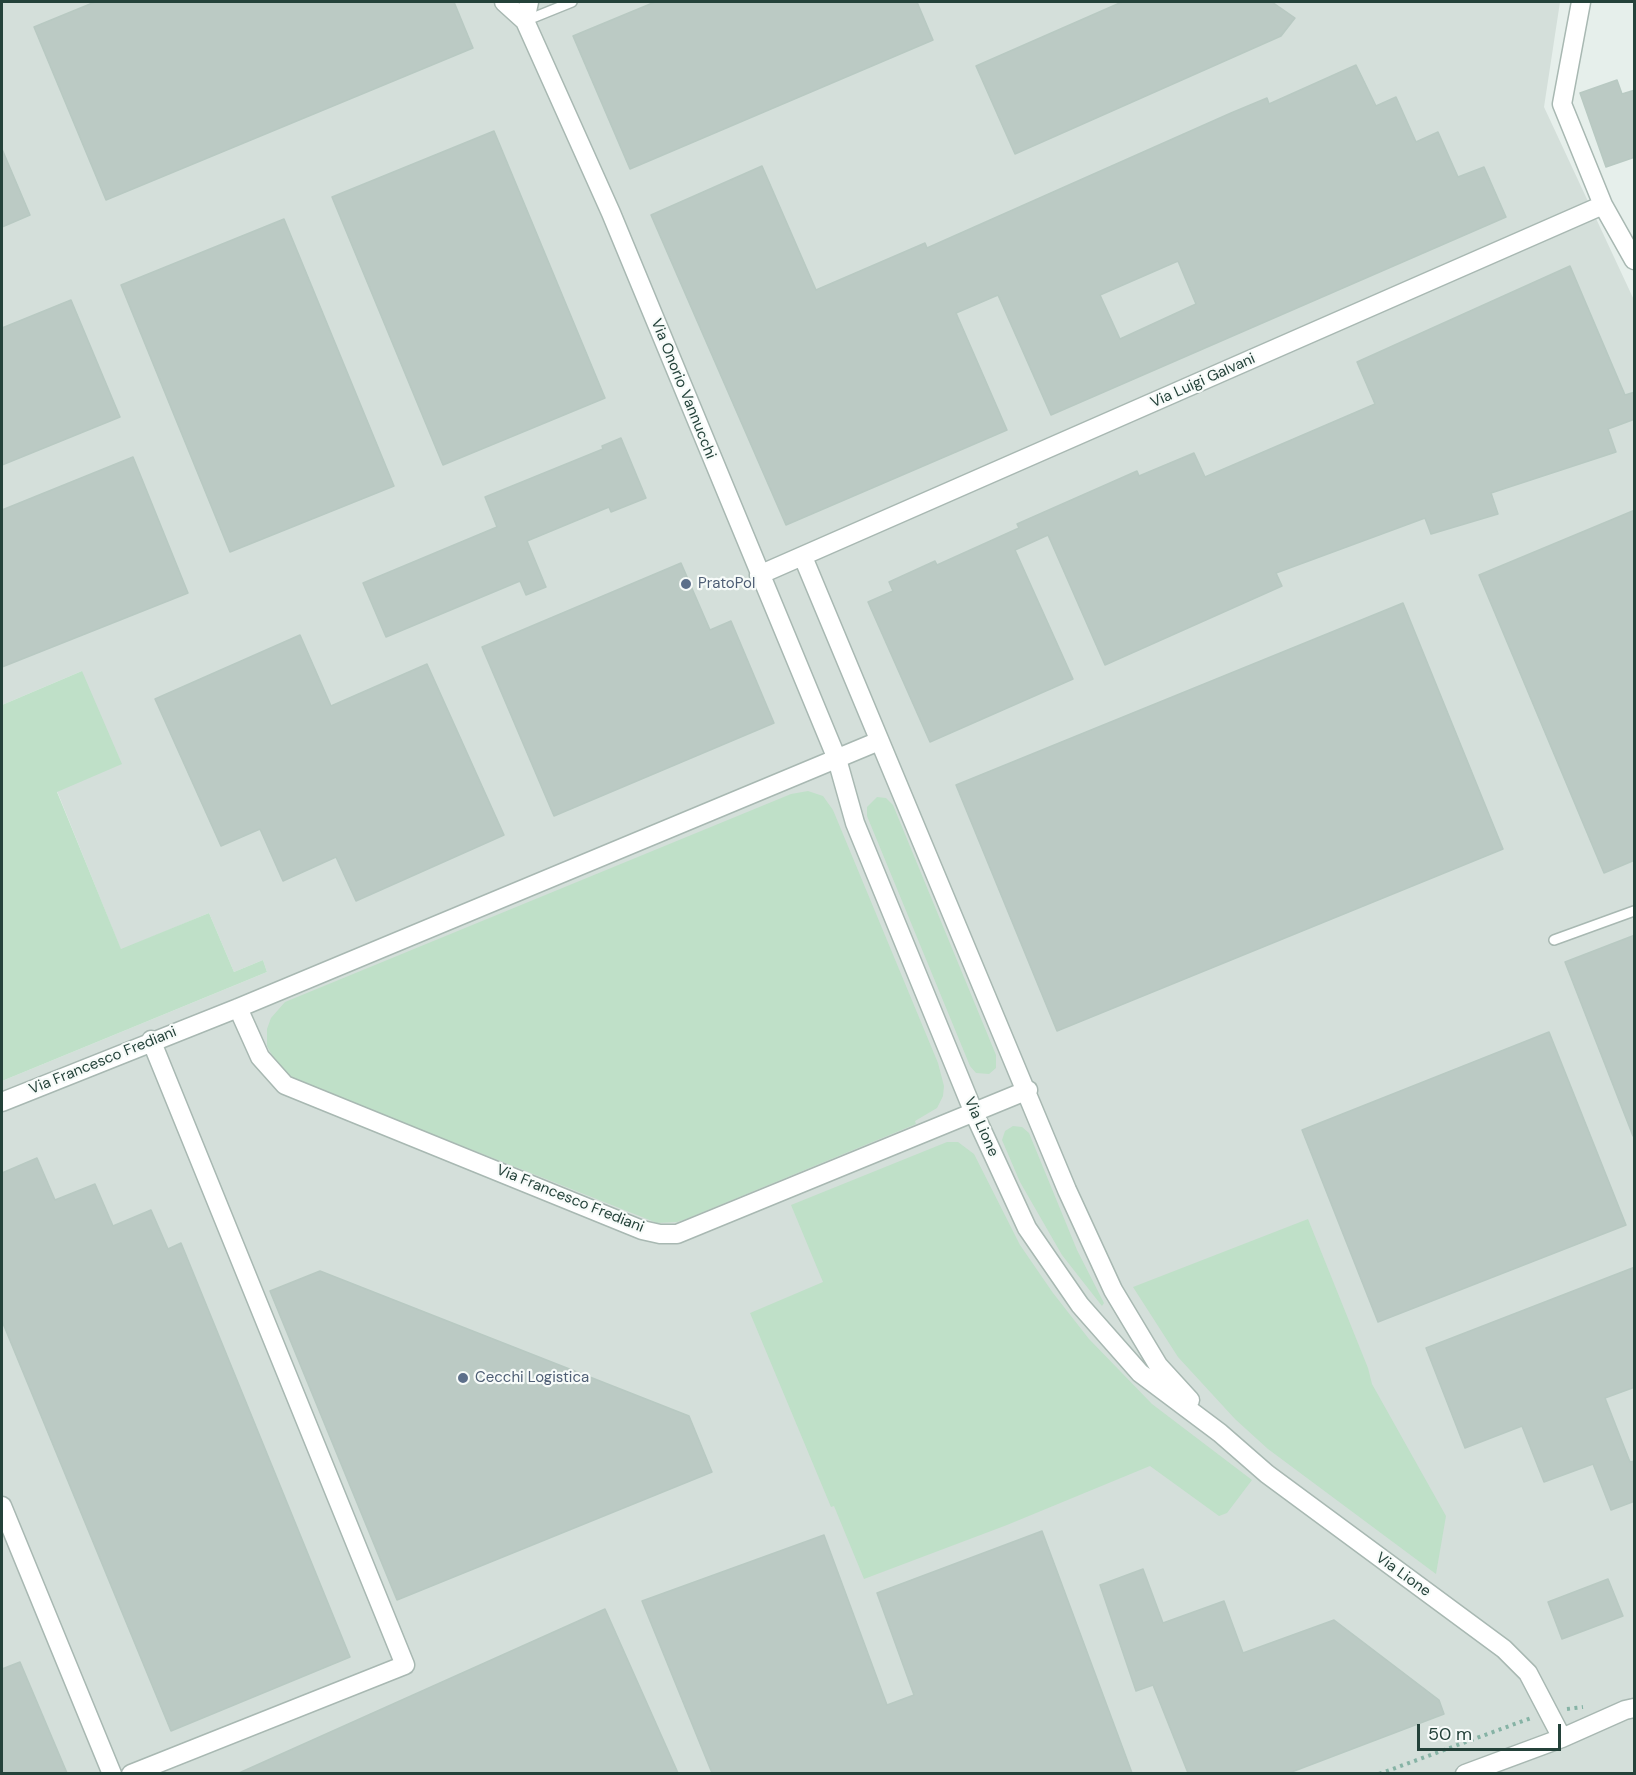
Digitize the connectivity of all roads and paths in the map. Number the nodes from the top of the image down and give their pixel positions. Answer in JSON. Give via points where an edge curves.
{"nodes":[{"id":1,"x":504,"y":2,"type":"edge"},
{"id":2,"x":530,"y":2,"type":"edge"},
{"id":3,"x":572,"y":2,"type":"edge"},
{"id":4,"x":1581,"y":2,"type":"edge"},
{"id":5,"x":525,"y":21,"type":"junction"},
{"id":6,"x":1602,"y":205,"type":"junction"},
{"id":7,"x":1635,"y":260,"type":"edge"},
{"id":8,"x":803,"y":557,"type":"junction"},
{"id":9,"x":759,"y":575,"type":"junction"},
{"id":10,"x":879,"y":741,"type":"junction"},
{"id":11,"x":837,"y":759,"type":"junction"},
{"id":12,"x":1635,"y":911,"type":"edge"},
{"id":13,"x":1554,"y":940,"type":"dead end"},
{"id":14,"x":238,"y":1008,"type":"junction"},
{"id":15,"x":151,"y":1040,"type":"junction"},
{"id":16,"x":1028,"y":1090,"type":"junction"},
{"id":17,"x":2,"y":1102,"type":"edge"},
{"id":18,"x":974,"y":1113,"type":"junction"},
{"id":19,"x":1220,"y":1433,"type":"junction"},
{"id":20,"x":3,"y":1514,"type":"edge"},
{"id":21,"x":1594,"y":1704,"type":"dead end"},
{"id":22,"x":1631,"y":1711,"type":"edge"},
{"id":23,"x":1548,"y":1712,"type":"junction"},
{"id":24,"x":1562,"y":1738,"type":"junction"},
{"id":25,"x":112,"y":1773,"type":"edge"},
{"id":26,"x":131,"y":1773,"type":"edge"},
{"id":27,"x":1379,"y":1773,"type":"edge"},
{"id":28,"x":1465,"y":1773,"type":"edge"}],
"edges":[{"from":1,"to":5,"type":"street","name":"Via Onorio Vannucchi"},
{"from":2,"to":5,"type":"street"},
{"from":3,"to":5,"type":"lane"},
{"from":4,"to":6,"type":"street","via":[[1562,104]]},
{"from":5,"to":9,"type":"street","name":"Via Onorio Vannucchi","via":[[611,213]]},
{"from":6,"to":7,"type":"street"},
{"from":6,"to":8,"type":"street","name":"Via Luigi Galvani"},
{"from":8,"to":9,"type":"street","name":"Via Luigi Galvani"},
{"from":8,"to":10,"type":"street"},
{"from":9,"to":11,"type":"street","name":"Via Onorio Vannucchi"},
{"from":10,"to":11,"type":"street","name":"Via Francesco Frediani"},
{"from":10,"to":16,"type":"street","name":"Via Lione"},
{"from":11,"to":14,"type":"street","name":"Via Francesco Frediani"},
{"from":11,"to":18,"type":"street","name":"Via Lione","via":[[855,823]]},
{"from":12,"to":13,"type":"lane"},
{"from":14,"to":15,"type":"street","name":"Via Francesco Frediani"},
{"from":14,"to":18,"type":"street","name":"Via Francesco Frediani","via":[[260,1057],[285,1085],[660,1234],[677,1234]]},
{"from":15,"to":17,"type":"street","name":"Via Francesco Frediani"},
{"from":15,"to":26,"type":"street","via":[[405,1665]]},
{"from":16,"to":18,"type":"street","name":"Via Francesco Frediani"},
{"from":16,"to":19,"type":"street","name":"Via Lione","via":[[1067,1190],[1113,1290],[1158,1365]]},
{"from":18,"to":19,"type":"street","name":"Via Lione","via":[[1027,1228],[1080,1305],[1140,1373]]},
{"from":19,"to":23,"type":"street","name":"Via Lione","via":[[1267,1474],[1504,1649],[1528,1673]]},
{"from":20,"to":25,"type":"street"},
{"from":21,"to":23,"type":"path"},
{"from":22,"to":24,"type":"street"},
{"from":23,"to":24,"type":"street","name":"Via Lione"},
{"from":23,"to":27,"type":"path"},
{"from":24,"to":28,"type":"street"}]}
